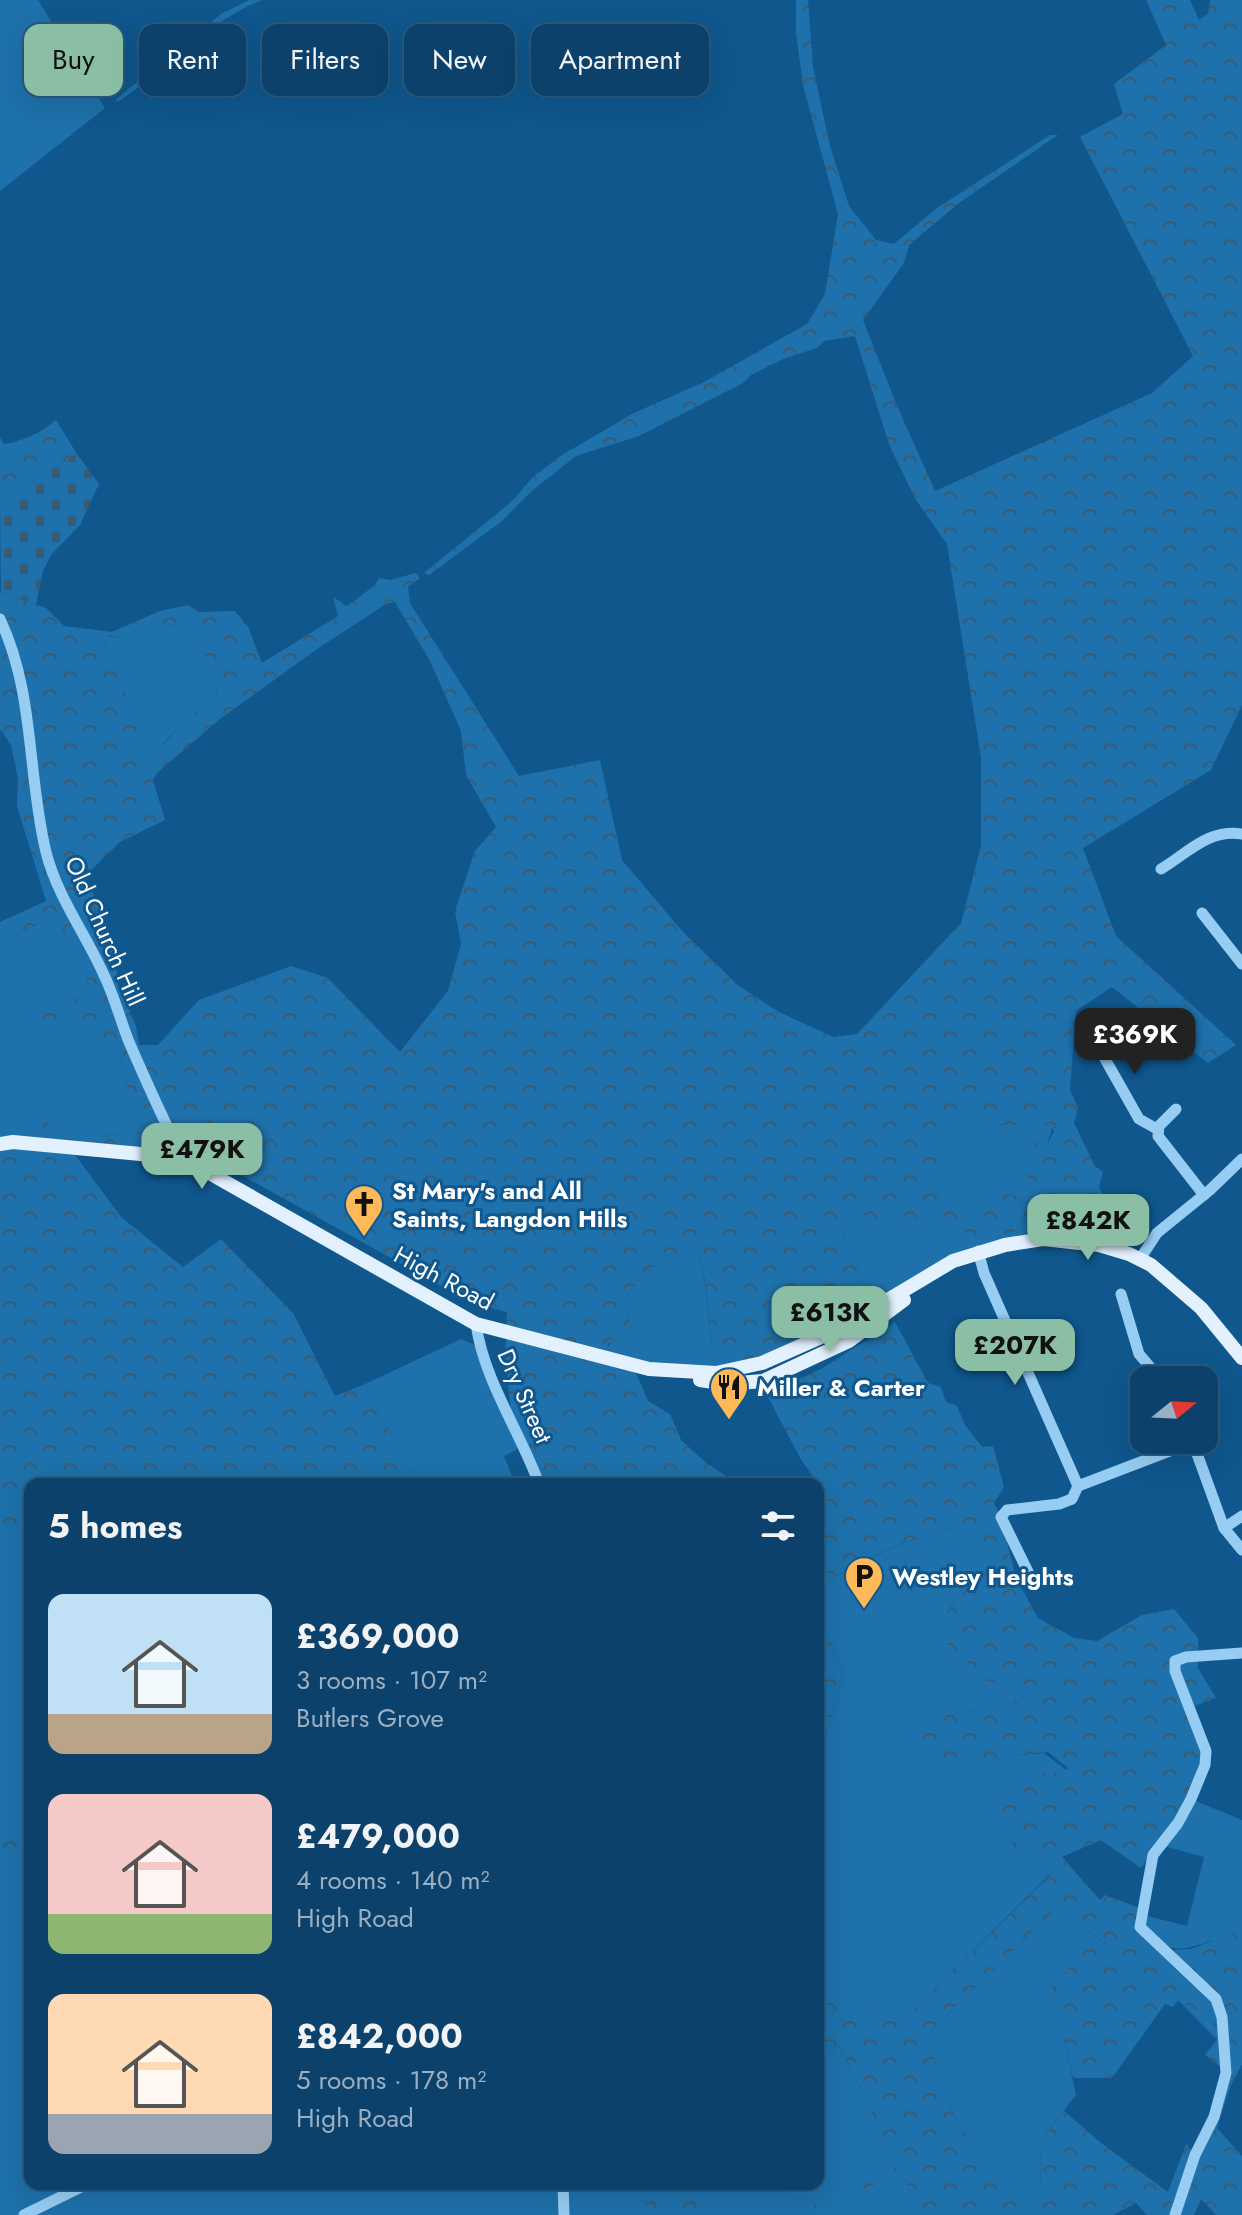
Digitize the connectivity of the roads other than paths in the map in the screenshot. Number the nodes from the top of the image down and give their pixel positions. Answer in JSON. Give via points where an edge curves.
{"nodes":[{"id":1,"x":0,"y":619,"type":"edge"},
{"id":2,"x":1242,"y":834,"type":"edge"},
{"id":3,"x":1161,"y":869,"type":"dead end"},
{"id":4,"x":1202,"y":913,"type":"dead end"},
{"id":5,"x":1242,"y":964,"type":"edge"},
{"id":6,"x":1096,"y":1043,"type":"dead end"},
{"id":7,"x":1176,"y":1109,"type":"dead end"},
{"id":8,"x":1157,"y":1129,"type":"junction"},
{"id":9,"x":0,"y":1144,"type":"edge"},
{"id":10,"x":183,"y":1158,"type":"junction"},
{"id":11,"x":1242,"y":1159,"type":"edge"},
{"id":12,"x":1204,"y":1195,"type":"junction"},
{"id":13,"x":978,"y":1251,"type":"junction"},
{"id":14,"x":1140,"y":1259,"type":"junction"},
{"id":15,"x":1121,"y":1294,"type":"dead end"},
{"id":16,"x":476,"y":1324,"type":"junction"},
{"id":17,"x":1242,"y":1358,"type":"edge"},
{"id":18,"x":1149,"y":1366,"type":"edge"},
{"id":19,"x":1159,"y":1454,"type":"edge"},
{"id":20,"x":1197,"y":1454,"type":"edge"},
{"id":21,"x":537,"y":1478,"type":"edge"},
{"id":22,"x":1078,"y":1486,"type":"junction"},
{"id":23,"x":1242,"y":1516,"type":"edge"},
{"id":24,"x":1224,"y":1528,"type":"junction"},
{"id":25,"x":1242,"y":1550,"type":"edge"},
{"id":26,"x":1033,"y":1582,"type":"dead end"},
{"id":27,"x":1242,"y":1653,"type":"edge"},
{"id":28,"x":75,"y":2190,"type":"edge"},
{"id":29,"x":563,"y":2190,"type":"edge"},
{"id":30,"x":24,"y":2215,"type":"edge"},
{"id":31,"x":564,"y":2215,"type":"edge"},
{"id":32,"x":1175,"y":2215,"type":"edge"}],
"edges":[{"from":1,"to":10,"type":"street","name":"Old Church Hill","via":[[18,663],[46,853]]},
{"from":2,"to":3,"type":"street","via":[[1210,836]]},
{"from":4,"to":5,"type":"street"},
{"from":6,"to":8,"type":"street","via":[[1137,1116]]},
{"from":7,"to":8,"type":"street"},
{"from":8,"to":12,"type":"street","via":[[1162,1144]]},
{"from":9,"to":10,"type":"main road"},
{"from":10,"to":16,"type":"main road","name":"High Road"},
{"from":11,"to":12,"type":"street"},
{"from":12,"to":14,"type":"street","via":[[1157,1233]]},
{"from":13,"to":14,"type":"main road","name":"High Road","via":[[1043,1239],[1099,1245]]},
{"from":13,"to":16,"type":"main road","name":"High Road","via":[[777,1358],[716,1373],[649,1369]]},
{"from":13,"to":22,"type":"street"},
{"from":14,"to":17,"type":"main road","name":"High Road","via":[[1183,1290]]},
{"from":15,"to":18,"type":"street","via":[[1139,1354]]},
{"from":16,"to":21,"type":"street","name":"Dry Street","via":[[480,1347]]},
{"from":19,"to":22,"type":"street"},
{"from":20,"to":24,"type":"street"},
{"from":22,"to":26,"type":"street","via":[[1072,1499],[1007,1510],[1001,1517]]},
{"from":23,"to":24,"type":"street"},
{"from":24,"to":25,"type":"street"},
{"from":27,"to":32,"type":"street","via":[[1175,1661],[1206,1751],[1205,1765],[1178,1823],[1153,1855],[1140,1927],[1216,1999],[1222,2017],[1226,2073]]},
{"from":28,"to":30,"type":"street"},
{"from":29,"to":31,"type":"street"}]}
